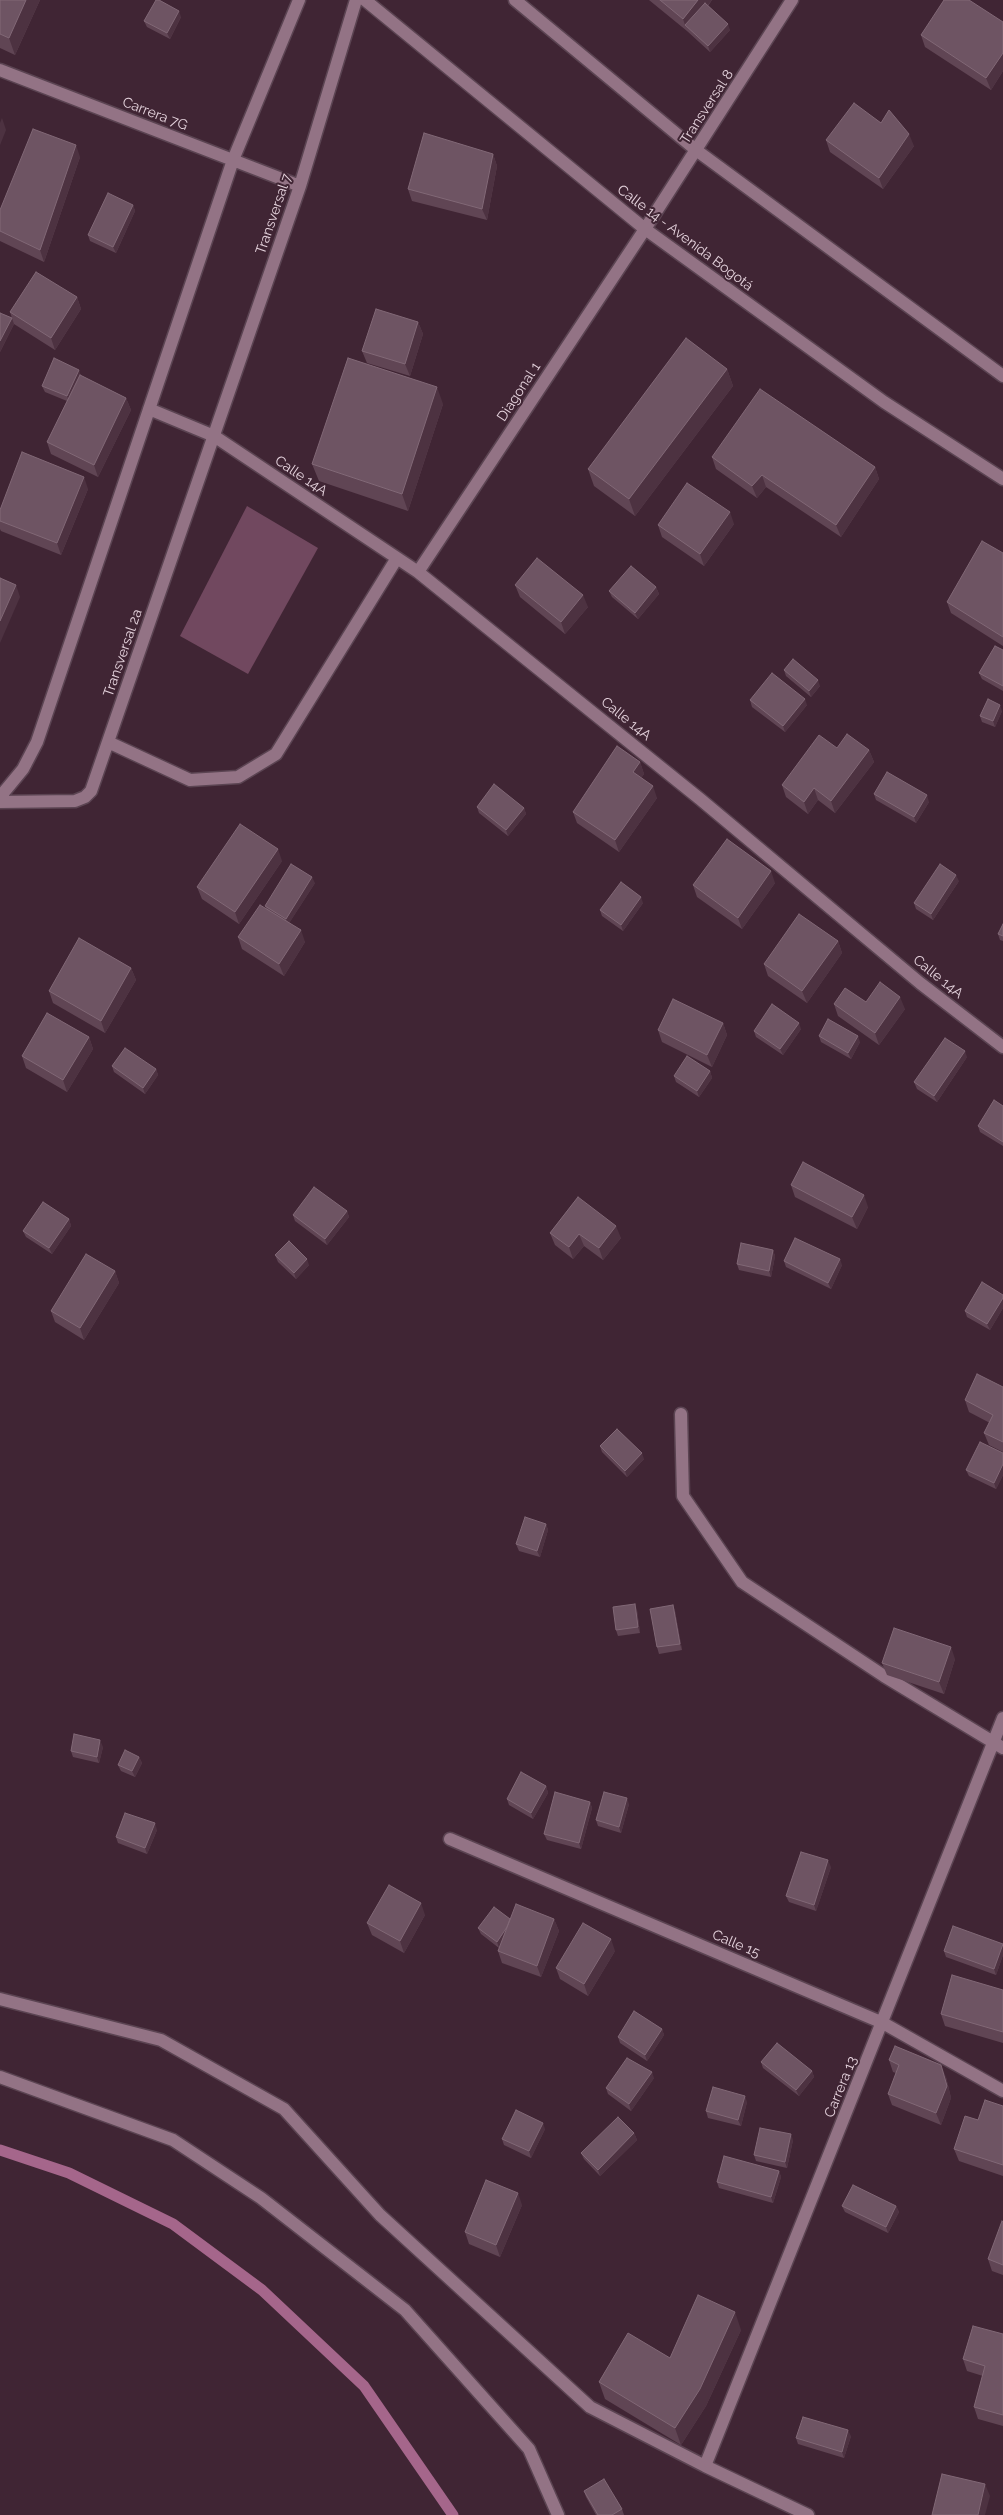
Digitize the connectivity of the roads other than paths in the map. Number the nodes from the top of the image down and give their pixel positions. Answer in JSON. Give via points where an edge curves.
{"nodes":[{"id":1,"x":299,"y":0,"type":"edge"},
{"id":2,"x":356,"y":0,"type":"edge"},
{"id":3,"x":365,"y":0,"type":"edge"},
{"id":4,"x":515,"y":0,"type":"edge"},
{"id":5,"x":792,"y":0,"type":"edge"},
{"id":6,"x":0,"y":70,"type":"edge"},
{"id":7,"x":696,"y":150,"type":"junction"},
{"id":8,"x":233,"y":160,"type":"junction"},
{"id":9,"x":300,"y":186,"type":"junction"},
{"id":10,"x":646,"y":229,"type":"junction"},
{"id":11,"x":1003,"y":376,"type":"edge"},
{"id":12,"x":149,"y":409,"type":"junction"},
{"id":13,"x":214,"y":436,"type":"junction"},
{"id":14,"x":1003,"y":479,"type":"edge"},
{"id":15,"x":397,"y":558,"type":"junction"},
{"id":16,"x":418,"y":572,"type":"junction"},
{"id":17,"x":108,"y":742,"type":"junction"},
{"id":18,"x":0,"y":797,"type":"edge"},
{"id":19,"x":0,"y":802,"type":"edge"},
{"id":20,"x":1003,"y":1047,"type":"edge"},
{"id":21,"x":681,"y":1414,"type":"dead end"},
{"id":22,"x":1003,"y":1718,"type":"edge"},
{"id":23,"x":998,"y":1746,"type":"edge"},
{"id":24,"x":450,"y":1839,"type":"dead end"},
{"id":25,"x":0,"y":1999,"type":"edge"},
{"id":26,"x":883,"y":2022,"type":"junction"},
{"id":27,"x":0,"y":2077,"type":"edge"},
{"id":28,"x":1003,"y":2091,"type":"edge"},
{"id":29,"x":705,"y":2466,"type":"junction"},
{"id":30,"x":558,"y":2515,"type":"edge"},
{"id":31,"x":808,"y":2515,"type":"edge"}],
"edges":[{"from":1,"to":8,"type":"street"},
{"from":2,"to":9,"type":"street","name":"Transversal 7"},
{"from":3,"to":10,"type":"street","name":"Calle 14 - Avenida Bogotá"},
{"from":4,"to":7,"type":"street"},
{"from":5,"to":7,"type":"street","name":"Transversal 8"},
{"from":6,"to":8,"type":"street","name":"Carrera 7G"},
{"from":7,"to":10,"type":"street","name":"Transversal 8"},
{"from":7,"to":11,"type":"street"},
{"from":8,"to":9,"type":"street","name":"Carrera 7G"},
{"from":8,"to":12,"type":"street"},
{"from":9,"to":13,"type":"street","name":"Transversal 7"},
{"from":10,"to":14,"type":"street","name":"Calle 14 - Avenida Bogotá","via":[[884,402]]},
{"from":10,"to":16,"type":"street","name":"Diagonal 1"},
{"from":12,"to":13,"type":"street","name":"Calle 14A"},
{"from":12,"to":18,"type":"street","via":[[37,742],[23,769]]},
{"from":13,"to":15,"type":"street","name":"Calle 14A"},
{"from":13,"to":17,"type":"street","name":"Transversal 2a"},
{"from":15,"to":16,"type":"street","name":"Calle 14A"},
{"from":15,"to":17,"type":"street","via":[[276,754],[238,777],[190,780]]},
{"from":16,"to":20,"type":"street","name":"Calle 14A","via":[[700,798],[920,983]]},
{"from":17,"to":19,"type":"street","name":"Transversal 2a","via":[[91,791],[85,797],[75,801]]},
{"from":21,"to":23,"type":"street","via":[[683,1496],[742,1582],[884,1676]]},
{"from":22,"to":23,"type":"street","name":"Carrera 13"},
{"from":23,"to":26,"type":"street","name":"Carrera 13"},
{"from":24,"to":26,"type":"street","name":"Calle 15"},
{"from":25,"to":29,"type":"street","via":[[160,2040],[284,2109],[380,2215],[590,2407]]},
{"from":26,"to":28,"type":"street","name":"Calle 15"},
{"from":26,"to":29,"type":"street","name":"Carrera 13"},
{"from":27,"to":30,"type":"street","via":[[173,2140],[261,2198],[306,2233],[404,2310],[523,2442]]},
{"from":29,"to":31,"type":"street"}]}
